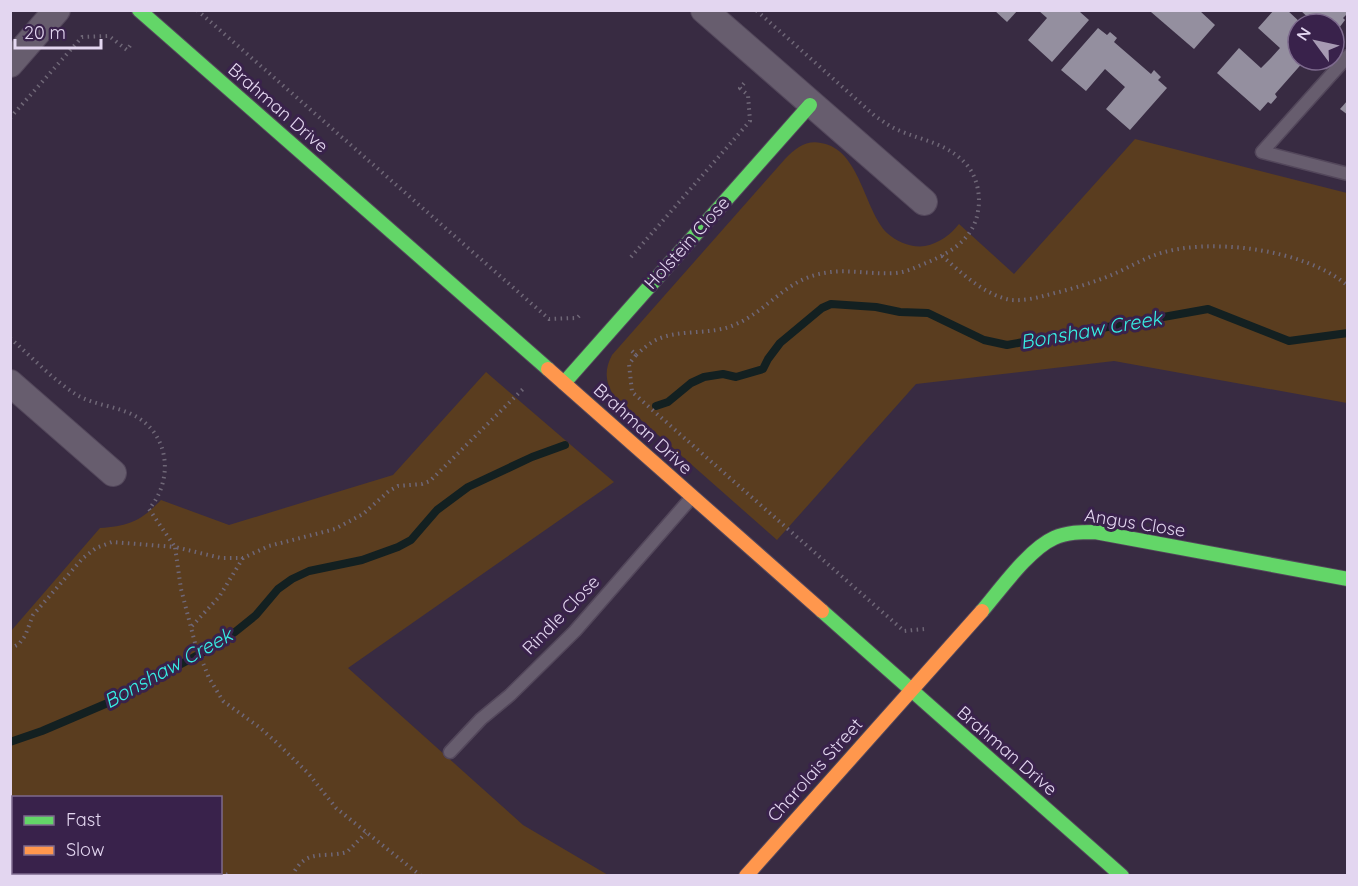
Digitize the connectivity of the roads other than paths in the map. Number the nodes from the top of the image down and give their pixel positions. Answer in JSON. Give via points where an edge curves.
{"nodes":[{"id":1,"x":57,"y":10,"type":"edge"},
{"id":2,"x":139,"y":10,"type":"edge"},
{"id":3,"x":704,"y":10,"type":"edge"},
{"id":4,"x":1347,"y":56,"type":"edge"},
{"id":5,"x":10,"y":64,"type":"edge"},
{"id":6,"x":810,"y":105,"type":"junction"},
{"id":7,"x":1347,"y":174,"type":"edge"},
{"id":8,"x":924,"y":202,"type":"dead end"},
{"id":9,"x":564,"y":382,"type":"junction"},
{"id":10,"x":10,"y":383,"type":"edge"},
{"id":11,"x":113,"y":473,"type":"dead end"},
{"id":12,"x":693,"y":497,"type":"junction"},
{"id":13,"x":1347,"y":579,"type":"edge"},
{"id":14,"x":911,"y":690,"type":"junction"},
{"id":15,"x":450,"y":752,"type":"dead end"},
{"id":16,"x":746,"y":876,"type":"edge"},
{"id":17,"x":1122,"y":876,"type":"edge"}],
"edges":[{"from":1,"to":5,"type":"street"},
{"from":2,"to":9,"type":"street","name":"Brahman Drive"},
{"from":3,"to":6,"type":"street"},
{"from":4,"to":7,"type":"lane","via":[[1262,152]]},
{"from":6,"to":8,"type":"street"},
{"from":6,"to":9,"type":"street","name":"Holstein Close"},
{"from":9,"to":12,"type":"street","name":"Brahman Drive"},
{"from":10,"to":11,"type":"street"},
{"from":12,"to":14,"type":"street","name":"Brahman Drive"},
{"from":12,"to":15,"type":"lane","name":"Rindle Close","via":[[575,631]]},
{"from":13,"to":14,"type":"street","name":"Angus Close","via":[[1095,532],[1060,534],[1033,553]]},
{"from":14,"to":16,"type":"street","name":"Charolais Street"},
{"from":14,"to":17,"type":"street","name":"Brahman Drive"}]}
